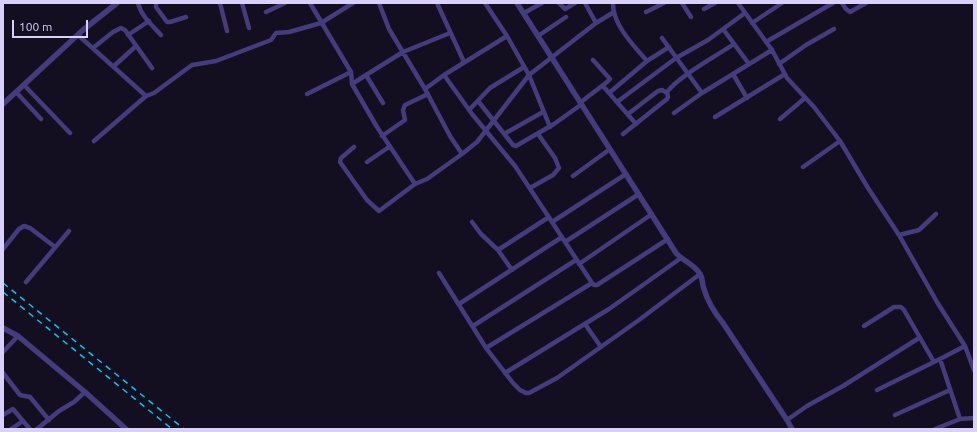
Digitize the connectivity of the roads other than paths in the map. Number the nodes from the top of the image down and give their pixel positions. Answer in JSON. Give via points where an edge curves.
{"nodes":[{"id":1,"x":117,"y":3,"type":"edge"},
{"id":2,"x":138,"y":3,"type":"edge"},
{"id":3,"x":156,"y":3,"type":"edge"},
{"id":4,"x":220,"y":3,"type":"edge"},
{"id":5,"x":242,"y":3,"type":"edge"},
{"id":6,"x":285,"y":3,"type":"edge"},
{"id":7,"x":310,"y":3,"type":"edge"},
{"id":8,"x":352,"y":3,"type":"edge"},
{"id":9,"x":379,"y":3,"type":"edge"},
{"id":10,"x":437,"y":3,"type":"edge"},
{"id":11,"x":485,"y":3,"type":"edge"},
{"id":12,"x":518,"y":3,"type":"edge"},
{"id":13,"x":559,"y":3,"type":"edge"},
{"id":14,"x":575,"y":3,"type":"edge"},
{"id":15,"x":585,"y":3,"type":"edge"},
{"id":16,"x":613,"y":3,"type":"edge"},
{"id":17,"x":664,"y":3,"type":"edge"},
{"id":18,"x":682,"y":3,"type":"edge"},
{"id":19,"x":715,"y":3,"type":"edge"},
{"id":20,"x":738,"y":3,"type":"edge"},
{"id":21,"x":782,"y":3,"type":"edge"},
{"id":22,"x":832,"y":3,"type":"edge"},
{"id":23,"x":842,"y":3,"type":"edge"},
{"id":24,"x":866,"y":3,"type":"edge"},
{"id":25,"x":539,"y":4,"type":"edge"},
{"id":26,"x":704,"y":9,"type":"dead end"},
{"id":27,"x":266,"y":12,"type":"dead end"},
{"id":28,"x":614,"y":12,"type":"junction"},
{"id":29,"x":646,"y":12,"type":"dead end"},
{"id":30,"x":524,"y":13,"type":"junction"},
{"id":31,"x":745,"y":13,"type":"junction"},
{"id":32,"x":186,"y":17,"type":"dead end"},
{"id":33,"x":566,"y":17,"type":"dead end"},
{"id":34,"x":691,"y":18,"type":"dead end"},
{"id":35,"x":149,"y":21,"type":"junction"},
{"id":36,"x":321,"y":23,"type":"junction"},
{"id":37,"x":596,"y":23,"type":"junction"},
{"id":38,"x":752,"y":23,"type":"junction"},
{"id":39,"x":249,"y":28,"type":"dead end"},
{"id":40,"x":723,"y":29,"type":"junction"},
{"id":41,"x":834,"y":29,"type":"dead end"},
{"id":42,"x":227,"y":31,"type":"dead end"},
{"id":43,"x":450,"y":33,"type":"junction"},
{"id":44,"x":78,"y":35,"type":"junction"},
{"id":45,"x":128,"y":35,"type":"junction"},
{"id":46,"x":161,"y":35,"type":"dead end"},
{"id":47,"x":507,"y":36,"type":"junction"},
{"id":48,"x":538,"y":36,"type":"junction"},
{"id":49,"x":662,"y":38,"type":"dead end"},
{"id":50,"x":766,"y":42,"type":"junction"},
{"id":51,"x":734,"y":44,"type":"junction"},
{"id":52,"x":136,"y":46,"type":"junction"},
{"id":53,"x":668,"y":47,"type":"junction"},
{"id":54,"x":93,"y":48,"type":"junction"},
{"id":55,"x":772,"y":50,"type":"junction"},
{"id":56,"x":403,"y":52,"type":"junction"},
{"id":57,"x":551,"y":56,"type":"junction"},
{"id":58,"x":676,"y":58,"type":"junction"},
{"id":59,"x":593,"y":60,"type":"dead end"},
{"id":60,"x":647,"y":61,"type":"junction"},
{"id":61,"x":464,"y":62,"type":"junction"},
{"id":62,"x":748,"y":64,"type":"junction"},
{"id":63,"x":779,"y":64,"type":"junction"},
{"id":64,"x":114,"y":66,"type":"junction"},
{"id":65,"x":524,"y":67,"type":"junction"},
{"id":66,"x":152,"y":68,"type":"dead end"},
{"id":67,"x":350,"y":72,"type":"junction"},
{"id":68,"x":366,"y":74,"type":"junction"},
{"id":69,"x":529,"y":74,"type":"junction"},
{"id":70,"x":689,"y":74,"type":"junction"},
{"id":71,"x":733,"y":74,"type":"junction"},
{"id":72,"x":785,"y":74,"type":"junction"},
{"id":73,"x":444,"y":75,"type":"junction"},
{"id":74,"x":352,"y":84,"type":"junction"},
{"id":75,"x":24,"y":85,"type":"junction"},
{"id":76,"x":603,"y":86,"type":"junction"},
{"id":77,"x":425,"y":88,"type":"junction"},
{"id":78,"x":16,"y":92,"type":"junction"},
{"id":79,"x":609,"y":93,"type":"junction"},
{"id":80,"x":702,"y":93,"type":"junction"},
{"id":81,"x":307,"y":94,"type":"dead end"},
{"id":82,"x":428,"y":94,"type":"junction"},
{"id":83,"x":667,"y":94,"type":"junction"},
{"id":84,"x":146,"y":96,"type":"junction"},
{"id":85,"x":747,"y":98,"type":"junction"},
{"id":86,"x":805,"y":98,"type":"junction"},
{"id":87,"x":478,"y":101,"type":"junction"},
{"id":88,"x":617,"y":102,"type":"junction"},
{"id":89,"x":383,"y":103,"type":"dead end"},
{"id":90,"x":581,"y":103,"type":"junction"},
{"id":91,"x":3,"y":104,"type":"edge"},
{"id":92,"x":469,"y":110,"type":"junction"},
{"id":93,"x":544,"y":112,"type":"junction"},
{"id":94,"x":674,"y":112,"type":"dead end"},
{"id":95,"x":628,"y":114,"type":"junction"},
{"id":96,"x":715,"y":117,"type":"dead end"},
{"id":97,"x":41,"y":119,"type":"dead end"},
{"id":98,"x":780,"y":119,"type":"dead end"},
{"id":99,"x":494,"y":120,"type":"junction"},
{"id":100,"x":636,"y":124,"type":"junction"},
{"id":101,"x":550,"y":127,"type":"junction"},
{"id":102,"x":486,"y":131,"type":"junction"},
{"id":103,"x":70,"y":133,"type":"dead end"},
{"id":104,"x":504,"y":134,"type":"junction"},
{"id":105,"x":538,"y":134,"type":"junction"},
{"id":106,"x":623,"y":134,"type":"dead end"},
{"id":107,"x":382,"y":136,"type":"junction"},
{"id":108,"x":94,"y":141,"type":"dead end"},
{"id":109,"x":840,"y":141,"type":"junction"},
{"id":110,"x":354,"y":147,"type":"dead end"},
{"id":111,"x":389,"y":147,"type":"junction"},
{"id":112,"x":610,"y":150,"type":"junction"},
{"id":113,"x":462,"y":154,"type":"junction"},
{"id":114,"x":367,"y":162,"type":"dead end"},
{"id":115,"x":803,"y":167,"type":"dead end"},
{"id":116,"x":626,"y":174,"type":"junction"},
{"id":117,"x":573,"y":176,"type":"dead end"},
{"id":118,"x":415,"y":184,"type":"junction"},
{"id":119,"x":530,"y":188,"type":"junction"},
{"id":120,"x":638,"y":194,"type":"junction"},
{"id":121,"x":652,"y":214,"type":"junction"},
{"id":122,"x":936,"y":214,"type":"dead end"},
{"id":123,"x":549,"y":217,"type":"junction"},
{"id":124,"x":472,"y":222,"type":"dead end"},
{"id":125,"x":552,"y":222,"type":"junction"},
{"id":126,"x":69,"y":231,"type":"dead end"},
{"id":127,"x":899,"y":235,"type":"junction"},
{"id":128,"x":668,"y":239,"type":"junction"},
{"id":129,"x":564,"y":240,"type":"junction"},
{"id":130,"x":55,"y":247,"type":"junction"},
{"id":131,"x":3,"y":248,"type":"edge"},
{"id":132,"x":498,"y":250,"type":"junction"},
{"id":133,"x":681,"y":258,"type":"junction"},
{"id":134,"x":578,"y":262,"type":"junction"},
{"id":135,"x":512,"y":270,"type":"junction"},
{"id":136,"x":439,"y":273,"type":"dead end"},
{"id":137,"x":700,"y":274,"type":"junction"},
{"id":138,"x":26,"y":282,"type":"dead end"},
{"id":139,"x":592,"y":283,"type":"junction"},
{"id":140,"x":459,"y":304,"type":"junction"},
{"id":141,"x":585,"y":324,"type":"junction"},
{"id":142,"x":473,"y":326,"type":"junction"},
{"id":143,"x":864,"y":326,"type":"dead end"},
{"id":144,"x":3,"y":328,"type":"edge"},
{"id":145,"x":18,"y":336,"type":"junction"},
{"id":146,"x":919,"y":338,"type":"junction"},
{"id":147,"x":966,"y":346,"type":"junction"},
{"id":148,"x":601,"y":347,"type":"junction"},
{"id":149,"x":486,"y":348,"type":"junction"},
{"id":150,"x":3,"y":352,"type":"edge"},
{"id":151,"x":940,"y":359,"type":"junction"},
{"id":152,"x":934,"y":362,"type":"junction"},
{"id":153,"x":974,"y":370,"type":"edge"},
{"id":154,"x":3,"y":373,"type":"edge"},
{"id":155,"x":505,"y":373,"type":"junction"},
{"id":156,"x":877,"y":390,"type":"dead end"},
{"id":157,"x":950,"y":390,"type":"junction"},
{"id":158,"x":85,"y":392,"type":"junction"},
{"id":159,"x":3,"y":415,"type":"edge"},
{"id":160,"x":895,"y":415,"type":"dead end"},
{"id":161,"x":974,"y":418,"type":"edge"},
{"id":162,"x":960,"y":419,"type":"junction"},
{"id":163,"x":49,"y":420,"type":"junction"},
{"id":164,"x":787,"y":420,"type":"junction"},
{"id":165,"x":23,"y":421,"type":"junction"},
{"id":166,"x":10,"y":429,"type":"edge"},
{"id":167,"x":30,"y":429,"type":"edge"},
{"id":168,"x":37,"y":429,"type":"edge"},
{"id":169,"x":126,"y":429,"type":"edge"},
{"id":170,"x":792,"y":429,"type":"edge"},
{"id":171,"x":935,"y":429,"type":"edge"}],
"edges":[{"from":1,"to":44,"type":"street"},
{"from":2,"to":35,"type":"street"},
{"from":3,"to":32,"type":"street","via":[[156,7],[167,22]]},
{"from":4,"to":42,"type":"street"},
{"from":5,"to":39,"type":"street"},
{"from":6,"to":27,"type":"street"},
{"from":7,"to":36,"type":"street"},
{"from":8,"to":36,"type":"street"},
{"from":9,"to":56,"type":"street","via":[[389,29]]},
{"from":10,"to":43,"type":"street"},
{"from":11,"to":47,"type":"street"},
{"from":12,"to":30,"type":"street"},
{"from":13,"to":14,"type":"street","via":[[565,9]]},
{"from":15,"to":37,"type":"street"},
{"from":16,"to":28,"type":"street"},
{"from":17,"to":29,"type":"street"},
{"from":18,"to":34,"type":"street"},
{"from":19,"to":26,"type":"street"},
{"from":20,"to":31,"type":"street"},
{"from":21,"to":38,"type":"street"},
{"from":22,"to":50,"type":"street"},
{"from":23,"to":24,"type":"street","via":[[850,12]]},
{"from":25,"to":30,"type":"street"},
{"from":28,"to":37,"type":"street"},
{"from":28,"to":60,"type":"street","via":[[621,28]]},
{"from":30,"to":48,"type":"street"},
{"from":31,"to":38,"type":"street"},
{"from":31,"to":40,"type":"street"},
{"from":33,"to":48,"type":"street"},
{"from":35,"to":45,"type":"street"},
{"from":35,"to":46,"type":"street"},
{"from":36,"to":67,"type":"street"},
{"from":36,"to":84,"type":"street","via":[[276,34],[271,40],[216,61],[192,65]]},
{"from":37,"to":57,"type":"street"},
{"from":38,"to":50,"type":"street"},
{"from":40,"to":51,"type":"street"},
{"from":40,"to":58,"type":"street"},
{"from":41,"to":63,"type":"street"},
{"from":43,"to":56,"type":"street"},
{"from":43,"to":61,"type":"street"},
{"from":44,"to":54,"type":"street"},
{"from":44,"to":75,"type":"street"},
{"from":45,"to":52,"type":"street"},
{"from":45,"to":54,"type":"street","via":[[123,29],[119,29]]},
{"from":47,"to":61,"type":"street"},
{"from":47,"to":65,"type":"street"},
{"from":48,"to":57,"type":"street"},
{"from":49,"to":53,"type":"street"},
{"from":50,"to":55,"type":"street"},
{"from":51,"to":62,"type":"street"},
{"from":51,"to":70,"type":"street"},
{"from":52,"to":64,"type":"street"},
{"from":52,"to":66,"type":"street"},
{"from":53,"to":58,"type":"street"},
{"from":53,"to":60,"type":"street"},
{"from":54,"to":64,"type":"street"},
{"from":55,"to":62,"type":"street"},
{"from":55,"to":63,"type":"street"},
{"from":56,"to":68,"type":"street"},
{"from":56,"to":77,"type":"street"},
{"from":57,"to":69,"type":"street"},
{"from":57,"to":90,"type":"street"},
{"from":58,"to":70,"type":"street"},
{"from":58,"to":88,"type":"street"},
{"from":59,"to":76,"type":"street","via":[[609,77]]},
{"from":60,"to":79,"type":"street"},
{"from":61,"to":73,"type":"street"},
{"from":62,"to":71,"type":"street"},
{"from":63,"to":72,"type":"street"},
{"from":64,"to":84,"type":"street"},
{"from":65,"to":69,"type":"street"},
{"from":65,"to":87,"type":"street","via":[[490,88]]},
{"from":67,"to":74,"type":"street"},
{"from":67,"to":81,"type":"street"},
{"from":68,"to":74,"type":"street"},
{"from":68,"to":89,"type":"street"},
{"from":69,"to":93,"type":"street"},
{"from":69,"to":99,"type":"street"},
{"from":70,"to":80,"type":"street"},
{"from":70,"to":83,"type":"street","via":[[668,90]]},
{"from":71,"to":80,"type":"street"},
{"from":71,"to":85,"type":"street"},
{"from":72,"to":85,"type":"street"},
{"from":72,"to":86,"type":"street"},
{"from":73,"to":77,"type":"street"},
{"from":73,"to":92,"type":"street"},
{"from":74,"to":107,"type":"street"},
{"from":75,"to":78,"type":"street"},
{"from":75,"to":103,"type":"street"},
{"from":76,"to":79,"type":"street"},
{"from":76,"to":90,"type":"street"},
{"from":77,"to":82,"type":"street"},
{"from":78,"to":91,"type":"street"},
{"from":78,"to":97,"type":"street"},
{"from":79,"to":88,"type":"street"},
{"from":80,"to":94,"type":"street"},
{"from":82,"to":107,"type":"street","via":[[405,105],[405,120]]},
{"from":82,"to":113,"type":"street"},
{"from":83,"to":95,"type":"street","via":[[662,90],[658,91]]},
{"from":83,"to":100,"type":"street","via":[[667,99]]},
{"from":84,"to":108,"type":"street"},
{"from":85,"to":96,"type":"street"},
{"from":86,"to":98,"type":"street"},
{"from":86,"to":109,"type":"street"},
{"from":87,"to":92,"type":"street"},
{"from":87,"to":99,"type":"street"},
{"from":88,"to":95,"type":"street"},
{"from":90,"to":101,"type":"street"},
{"from":90,"to":112,"type":"street"},
{"from":92,"to":102,"type":"street"},
{"from":93,"to":101,"type":"street"},
{"from":93,"to":104,"type":"street"},
{"from":95,"to":100,"type":"street"},
{"from":99,"to":102,"type":"street"},
{"from":99,"to":104,"type":"street"},
{"from":100,"to":106,"type":"street"},
{"from":101,"to":105,"type":"street"},
{"from":102,"to":113,"type":"street"},
{"from":102,"to":119,"type":"street"},
{"from":104,"to":105,"type":"street","via":[[516,146]]},
{"from":105,"to":119,"type":"street","via":[[559,168],[553,175]]},
{"from":107,"to":111,"type":"street"},
{"from":109,"to":115,"type":"street"},
{"from":109,"to":127,"type":"street"},
{"from":110,"to":118,"type":"street","via":[[340,162],[367,200],[379,211]]},
{"from":111,"to":114,"type":"street"},
{"from":111,"to":118,"type":"street"},
{"from":112,"to":116,"type":"street"},
{"from":112,"to":117,"type":"street"},
{"from":113,"to":118,"type":"street"},
{"from":116,"to":120,"type":"street"},
{"from":116,"to":125,"type":"street"},
{"from":119,"to":123,"type":"street"},
{"from":120,"to":121,"type":"street"},
{"from":120,"to":129,"type":"street"},
{"from":121,"to":128,"type":"street"},
{"from":121,"to":134,"type":"street"},
{"from":122,"to":127,"type":"street","via":[[919,230]]},
{"from":123,"to":125,"type":"street"},
{"from":123,"to":132,"type":"street"},
{"from":124,"to":132,"type":"street"},
{"from":125,"to":129,"type":"street"},
{"from":126,"to":130,"type":"street"},
{"from":127,"to":147,"type":"street","via":[[937,302]]},
{"from":128,"to":133,"type":"street"},
{"from":128,"to":139,"type":"street","via":[[602,282],[594,285]]},
{"from":129,"to":134,"type":"street"},
{"from":129,"to":135,"type":"street"},
{"from":130,"to":131,"type":"street","via":[[24,226]]},
{"from":130,"to":138,"type":"street"},
{"from":132,"to":135,"type":"street"},
{"from":133,"to":137,"type":"street"},
{"from":133,"to":141,"type":"street"},
{"from":134,"to":139,"type":"street"},
{"from":134,"to":142,"type":"street"},
{"from":135,"to":140,"type":"street"},
{"from":136,"to":140,"type":"street"},
{"from":137,"to":148,"type":"street"},
{"from":137,"to":164,"type":"street","via":[[711,308]]},
{"from":139,"to":149,"type":"street"},
{"from":140,"to":142,"type":"street"},
{"from":141,"to":148,"type":"street"},
{"from":141,"to":155,"type":"street"},
{"from":142,"to":149,"type":"street"},
{"from":143,"to":146,"type":"street","via":[[897,306],[902,309]]},
{"from":144,"to":145,"type":"street"},
{"from":145,"to":150,"type":"street"},
{"from":145,"to":158,"type":"street"},
{"from":146,"to":152,"type":"street"},
{"from":146,"to":164,"type":"street"},
{"from":147,"to":151,"type":"street"},
{"from":147,"to":153,"type":"street"},
{"from":148,"to":155,"type":"street","via":[[557,378],[529,393],[520,390]]},
{"from":149,"to":155,"type":"street"},
{"from":151,"to":152,"type":"street"},
{"from":151,"to":157,"type":"street"},
{"from":152,"to":156,"type":"street"},
{"from":154,"to":163,"type":"street","via":[[20,395],[30,397]]},
{"from":157,"to":160,"type":"street"},
{"from":157,"to":162,"type":"street"},
{"from":158,"to":163,"type":"street"},
{"from":158,"to":169,"type":"street"},
{"from":159,"to":165,"type":"street","via":[[13,409]]},
{"from":161,"to":162,"type":"street"},
{"from":162,"to":171,"type":"street"},
{"from":163,"to":168,"type":"street"},
{"from":164,"to":170,"type":"street"},
{"from":165,"to":166,"type":"street"},
{"from":165,"to":167,"type":"street"}]}
